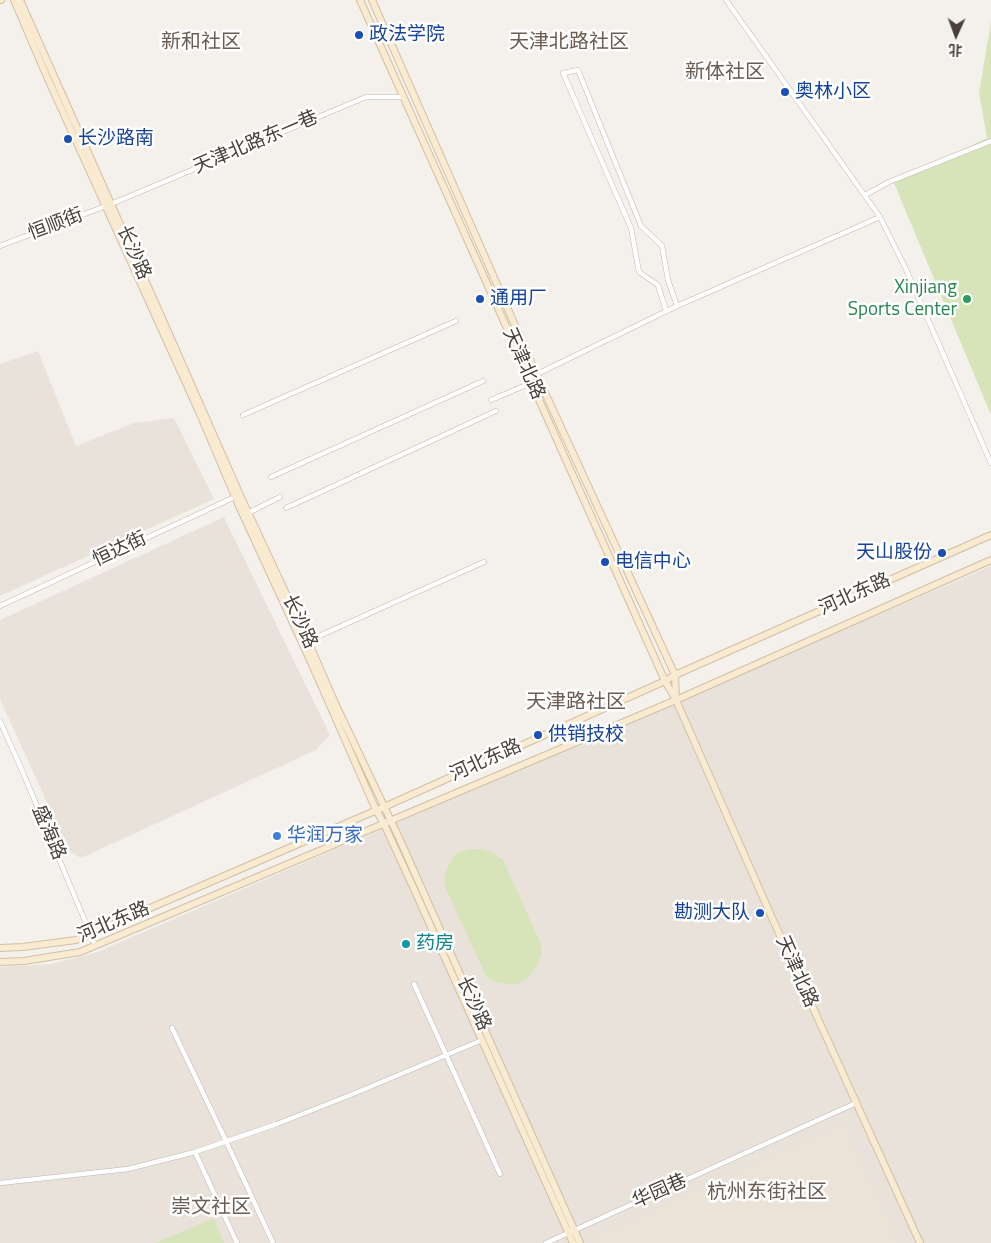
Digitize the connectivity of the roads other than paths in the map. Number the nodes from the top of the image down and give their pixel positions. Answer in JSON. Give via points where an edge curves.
{"nodes":[{"id":1,"x":14,"y":0,"type":"edge"},
{"id":2,"x":20,"y":0,"type":"edge"},
{"id":3,"x":360,"y":0,"type":"edge"},
{"id":4,"x":372,"y":0,"type":"edge"},
{"id":5,"x":726,"y":0,"type":"edge"},
{"id":6,"x":403,"y":97,"type":"junction"},
{"id":7,"x":991,"y":141,"type":"edge"},
{"id":8,"x":865,"y":196,"type":"junction"},
{"id":9,"x":108,"y":205,"type":"junction"},
{"id":10,"x":880,"y":217,"type":"junction"},
{"id":11,"x":0,"y":246,"type":"edge"},
{"id":12,"x":677,"y":306,"type":"junction"},
{"id":13,"x":666,"y":311,"type":"junction"},
{"id":14,"x":456,"y":321,"type":"dead end"},
{"id":15,"x":536,"y":373,"type":"junction"},
{"id":16,"x":530,"y":380,"type":"junction"},
{"id":17,"x":483,"y":381,"type":"dead end"},
{"id":18,"x":491,"y":400,"type":"dead end"},
{"id":19,"x":496,"y":411,"type":"dead end"},
{"id":20,"x":243,"y":415,"type":"dead end"},
{"id":21,"x":991,"y":463,"type":"edge"},
{"id":22,"x":271,"y":476,"type":"dead end"},
{"id":23,"x":237,"y":495,"type":"junction"},
{"id":24,"x":280,"y":497,"type":"dead end"},
{"id":25,"x":286,"y":508,"type":"dead end"},
{"id":26,"x":248,"y":513,"type":"junction"},
{"id":27,"x":991,"y":535,"type":"edge"},
{"id":28,"x":991,"y":560,"type":"edge"},
{"id":29,"x":484,"y":562,"type":"dead end"},
{"id":30,"x":0,"y":606,"type":"edge"},
{"id":31,"x":308,"y":641,"type":"junction"},
{"id":32,"x":675,"y":675,"type":"junction"},
{"id":33,"x":665,"y":681,"type":"junction"},
{"id":34,"x":676,"y":700,"type":"junction"},
{"id":35,"x":0,"y":721,"type":"edge"},
{"id":36,"x":384,"y":807,"type":"junction"},
{"id":37,"x":376,"y":810,"type":"junction"},
{"id":38,"x":391,"y":821,"type":"junction"},
{"id":39,"x":384,"y":824,"type":"junction"},
{"id":40,"x":91,"y":934,"type":"junction"},
{"id":41,"x":95,"y":945,"type":"junction"},
{"id":42,"x":0,"y":948,"type":"edge"},
{"id":43,"x":0,"y":962,"type":"edge"},
{"id":44,"x":414,"y":984,"type":"dead end"},
{"id":45,"x":172,"y":1028,"type":"dead end"},
{"id":46,"x":482,"y":1040,"type":"junction"},
{"id":47,"x":446,"y":1054,"type":"junction"},
{"id":48,"x":856,"y":1103,"type":"junction"},
{"id":49,"x":226,"y":1141,"type":"junction"},
{"id":50,"x":195,"y":1152,"type":"junction"},
{"id":51,"x":500,"y":1174,"type":"dead end"},
{"id":52,"x":0,"y":1183,"type":"edge"},
{"id":53,"x":572,"y":1232,"type":"junction"},
{"id":54,"x":238,"y":1243,"type":"edge"},
{"id":55,"x":273,"y":1243,"type":"edge"},
{"id":56,"x":546,"y":1243,"type":"edge"},
{"id":57,"x":573,"y":1243,"type":"edge"},
{"id":58,"x":580,"y":1243,"type":"edge"},
{"id":59,"x":920,"y":1243,"type":"edge"}],
"edges":[{"from":1,"to":9,"type":"street","name":"长沙路"},
{"from":2,"to":9,"type":"street","name":"长沙路"},
{"from":3,"to":6,"type":"street","name":"天津北路"},
{"from":4,"to":15,"type":"street","name":"天津北路"},
{"from":5,"to":8,"type":"street"},
{"from":6,"to":9,"type":"street","name":"天津北路东一巷","via":[[366,97]]},
{"from":6,"to":16,"type":"street","name":"天津北路"},
{"from":7,"to":8,"type":"street","via":[[889,182]]},
{"from":8,"to":10,"type":"street"},
{"from":9,"to":11,"type":"street","name":"恒顺街"},
{"from":9,"to":23,"type":"street","name":"长沙路"},
{"from":10,"to":12,"type":"street"},
{"from":10,"to":21,"type":"street"},
{"from":12,"to":13,"type":"street"},
{"from":12,"to":13,"type":"street","via":[[662,246],[641,226],[578,70],[563,73],[631,228],[639,272],[658,285]]},
{"from":13,"to":15,"type":"street"},
{"from":14,"to":20,"type":"street"},
{"from":15,"to":16,"type":"street"},
{"from":15,"to":32,"type":"street","name":"天津北路"},
{"from":16,"to":18,"type":"street"},
{"from":16,"to":33,"type":"street","name":"天津北路"},
{"from":17,"to":22,"type":"street"},
{"from":19,"to":25,"type":"street"},
{"from":23,"to":26,"type":"street","name":"长沙路"},
{"from":23,"to":30,"type":"street","name":"恒达街"},
{"from":23,"to":37,"type":"street","name":"长沙路"},
{"from":24,"to":26,"type":"street"},
{"from":26,"to":31,"type":"street","name":"长沙路"},
{"from":27,"to":32,"type":"street","name":"河北东路"},
{"from":28,"to":34,"type":"street"},
{"from":29,"to":31,"type":"street"},
{"from":31,"to":36,"type":"street","name":"长沙路"},
{"from":32,"to":33,"type":"street","name":"河北东路"},
{"from":32,"to":34,"type":"street","name":"天津北路"},
{"from":33,"to":34,"type":"street","name":"天津北路"},
{"from":33,"to":36,"type":"street","name":"河北东路"},
{"from":34,"to":38,"type":"street"},
{"from":34,"to":48,"type":"street","name":"天津北路"},
{"from":35,"to":40,"type":"street","name":"盛海路"},
{"from":36,"to":37,"type":"street","name":"河北东路"},
{"from":36,"to":38,"type":"street","name":"长沙路"},
{"from":37,"to":39,"type":"street","name":"长沙路"},
{"from":37,"to":40,"type":"street","name":"河北东路"},
{"from":38,"to":39,"type":"street"},
{"from":38,"to":53,"type":"street","name":"长沙路"},
{"from":39,"to":41,"type":"street"},
{"from":39,"to":46,"type":"street","name":"长沙路"},
{"from":40,"to":41,"type":"street","name":"盛海路"},
{"from":40,"to":42,"type":"street","name":"河北东路","via":[[76,940]]},
{"from":41,"to":43,"type":"street","via":[[80,952]]},
{"from":44,"to":47,"type":"street"},
{"from":45,"to":49,"type":"street"},
{"from":46,"to":47,"type":"street"},
{"from":46,"to":53,"type":"street","name":"长沙路"},
{"from":47,"to":49,"type":"street","via":[[319,1108]]},
{"from":47,"to":51,"type":"street"},
{"from":48,"to":53,"type":"street","name":"华园巷"},
{"from":48,"to":59,"type":"street","name":"天津北路"},
{"from":49,"to":50,"type":"street"},
{"from":49,"to":55,"type":"street"},
{"from":50,"to":52,"type":"street","via":[[128,1169]]},
{"from":50,"to":54,"type":"street"},
{"from":53,"to":56,"type":"street","name":"华园巷"},
{"from":53,"to":57,"type":"street","name":"长沙路"},
{"from":53,"to":58,"type":"street","name":"长沙路"}]}
